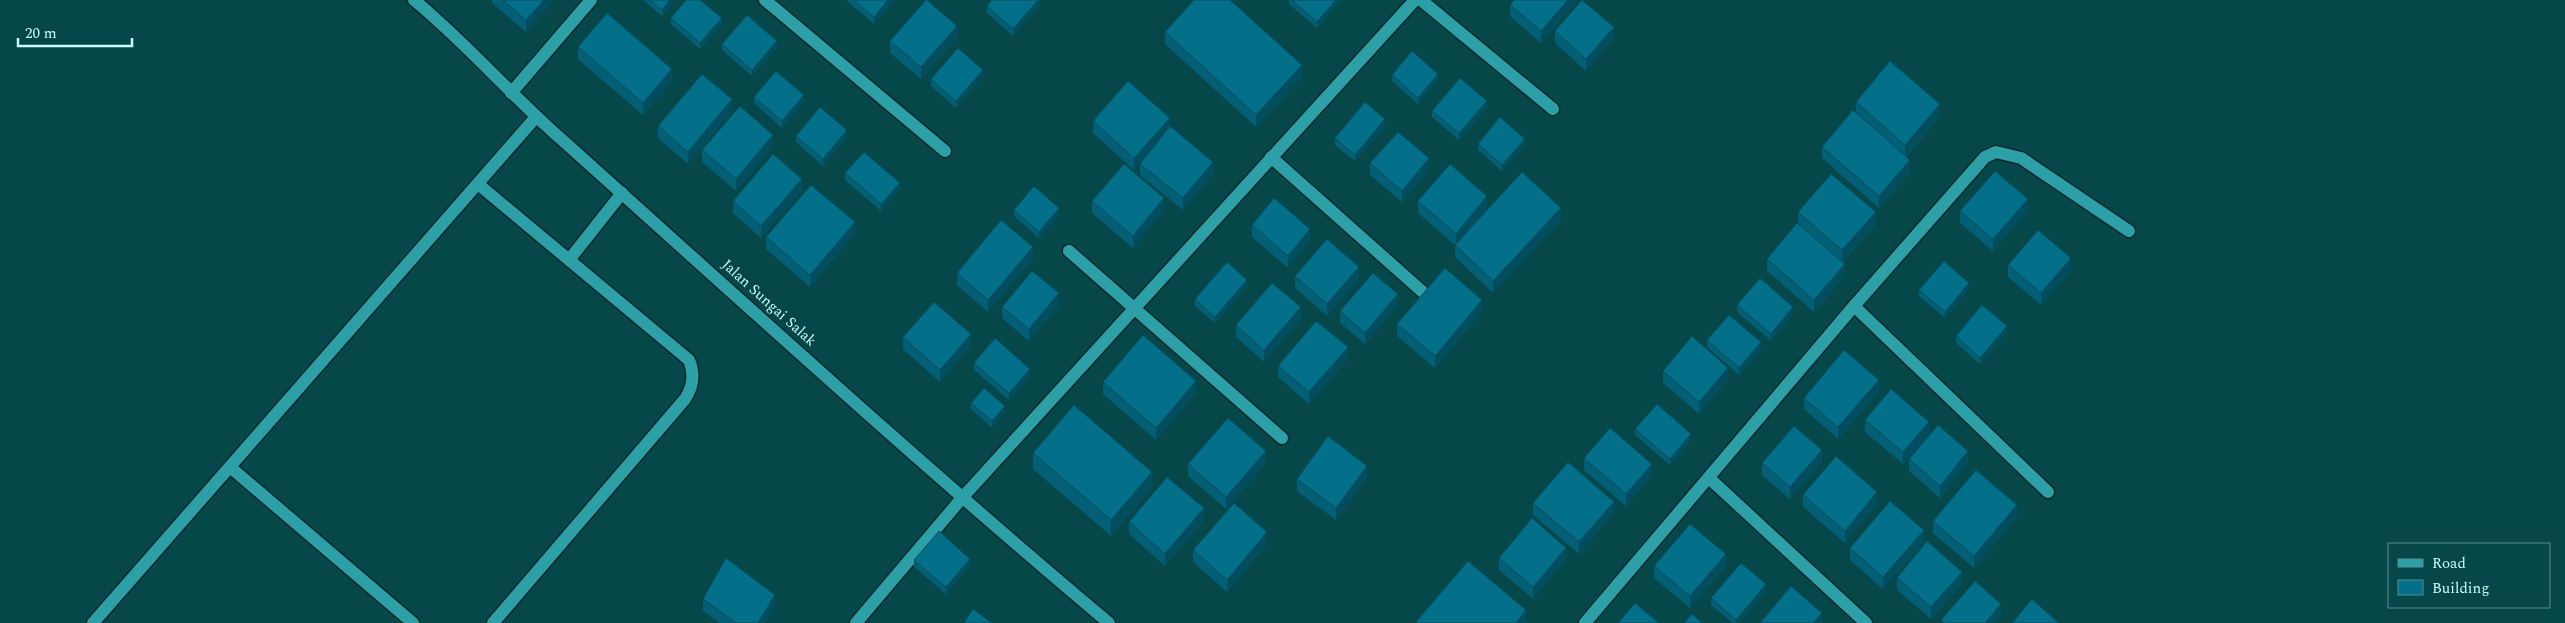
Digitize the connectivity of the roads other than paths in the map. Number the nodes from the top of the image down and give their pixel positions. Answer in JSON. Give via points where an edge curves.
{"nodes":[{"id":1,"x":414,"y":0,"type":"edge"},
{"id":2,"x":591,"y":0,"type":"edge"},
{"id":3,"x":765,"y":0,"type":"edge"},
{"id":4,"x":1415,"y":0,"type":"edge"},
{"id":5,"x":1421,"y":0,"type":"edge"},
{"id":6,"x":511,"y":92,"type":"junction"},
{"id":7,"x":1553,"y":110,"type":"dead end"},
{"id":8,"x":536,"y":116,"type":"junction"},
{"id":9,"x":945,"y":151,"type":"dead end"},
{"id":10,"x":1271,"y":157,"type":"junction"},
{"id":11,"x":478,"y":184,"type":"junction"},
{"id":12,"x":622,"y":194,"type":"junction"},
{"id":13,"x":2129,"y":231,"type":"dead end"},
{"id":14,"x":1069,"y":251,"type":"dead end"},
{"id":15,"x":569,"y":260,"type":"junction"},
{"id":16,"x":1425,"y":294,"type":"edge"},
{"id":17,"x":1854,"y":306,"type":"junction"},
{"id":18,"x":1133,"y":307,"type":"junction"},
{"id":19,"x":1282,"y":438,"type":"dead end"},
{"id":20,"x":230,"y":467,"type":"junction"},
{"id":21,"x":1708,"y":478,"type":"junction"},
{"id":22,"x":2048,"y":492,"type":"dead end"},
{"id":23,"x":962,"y":498,"type":"junction"},
{"id":24,"x":93,"y":623,"type":"edge"},
{"id":25,"x":413,"y":623,"type":"edge"},
{"id":26,"x":493,"y":623,"type":"edge"},
{"id":27,"x":856,"y":623,"type":"edge"},
{"id":28,"x":1109,"y":623,"type":"edge"},
{"id":29,"x":1585,"y":623,"type":"edge"},
{"id":30,"x":1866,"y":623,"type":"edge"}],
"edges":[{"from":1,"to":6,"type":"street","name":"Jalan Sungai Salak"},
{"from":2,"to":6,"type":"street"},
{"from":3,"to":9,"type":"street"},
{"from":4,"to":10,"type":"street"},
{"from":5,"to":7,"type":"street"},
{"from":6,"to":8,"type":"street","name":"Jalan Sungai Salak"},
{"from":8,"to":11,"type":"street"},
{"from":8,"to":12,"type":"street","name":"Jalan Sungai Salak"},
{"from":10,"to":16,"type":"street"},
{"from":10,"to":18,"type":"street"},
{"from":11,"to":15,"type":"street"},
{"from":11,"to":20,"type":"street"},
{"from":12,"to":15,"type":"street"},
{"from":12,"to":23,"type":"street","name":"Jalan Sungai Salak"},
{"from":13,"to":17,"type":"street","via":[[2021,158],[1996,152],[1974,168]]},
{"from":14,"to":18,"type":"street"},
{"from":15,"to":26,"type":"street","via":[[689,360],[693,370],[691,391]]},
{"from":17,"to":21,"type":"street"},
{"from":17,"to":22,"type":"street"},
{"from":18,"to":19,"type":"street"},
{"from":18,"to":23,"type":"street"},
{"from":20,"to":24,"type":"street"},
{"from":20,"to":25,"type":"street"},
{"from":21,"to":29,"type":"street"},
{"from":21,"to":30,"type":"street"},
{"from":23,"to":27,"type":"street"},
{"from":23,"to":28,"type":"street","name":"Jalan Sungai Salak"}]}
